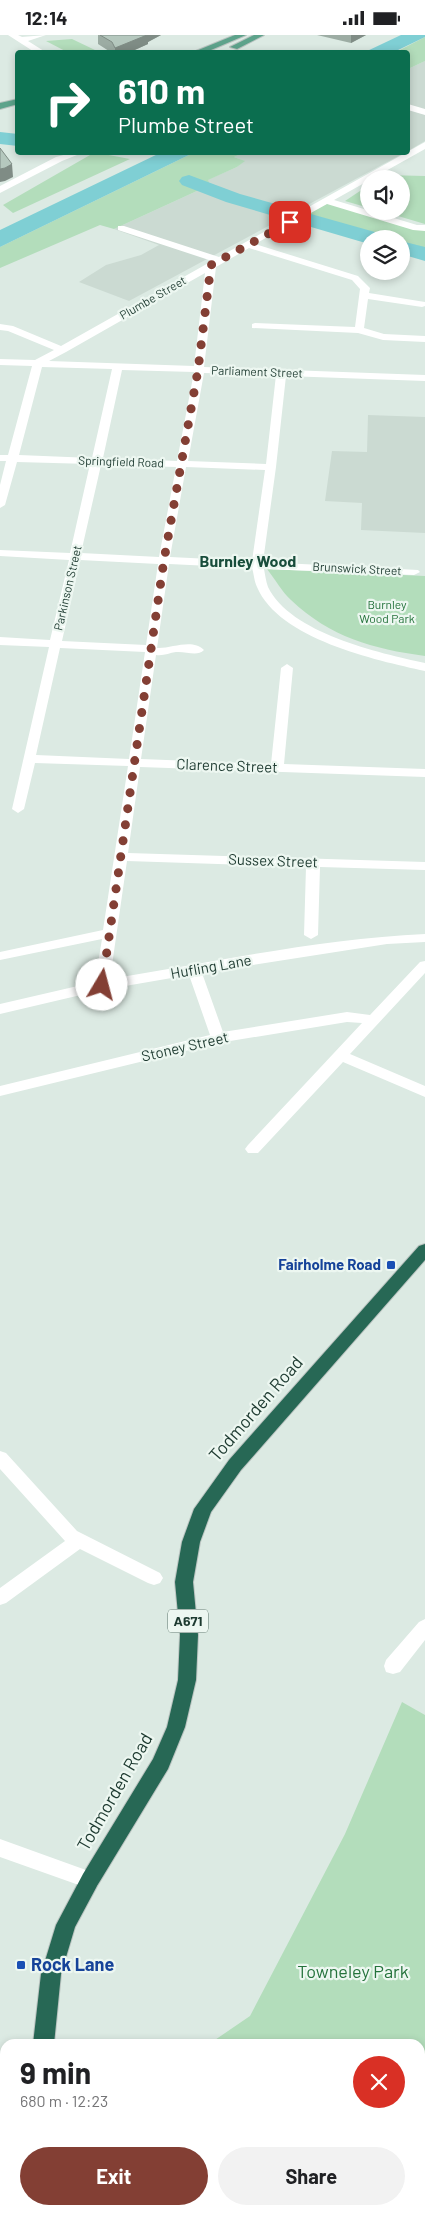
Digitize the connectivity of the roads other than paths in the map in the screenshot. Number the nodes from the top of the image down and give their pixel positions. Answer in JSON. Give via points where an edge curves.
{"nodes":[{"id":1,"x":12,"y":35,"type":"edge"},
{"id":2,"x":42,"y":35,"type":"edge"},
{"id":3,"x":242,"y":35,"type":"edge"},
{"id":4,"x":260,"y":35,"type":"edge"},
{"id":5,"x":20,"y":39,"type":"junction"},
{"id":6,"x":38,"y":50,"type":"edge"},
{"id":7,"x":203,"y":50,"type":"edge"},
{"id":8,"x":227,"y":50,"type":"edge"},
{"id":9,"x":15,"y":102,"type":"edge"},
{"id":10,"x":0,"y":105,"type":"edge"},
{"id":11,"x":15,"y":108,"type":"edge"},
{"id":12,"x":410,"y":108,"type":"edge"},
{"id":13,"x":0,"y":111,"type":"edge"},
{"id":14,"x":425,"y":112,"type":"edge"},
{"id":15,"x":425,"y":145,"type":"edge"},
{"id":16,"x":410,"y":154,"type":"edge"},
{"id":17,"x":72,"y":155,"type":"edge"},
{"id":18,"x":408,"y":155,"type":"edge"},
{"id":19,"x":0,"y":190,"type":"edge"},
{"id":20,"x":327,"y":201,"type":"junction"},
{"id":21,"x":121,"y":228,"type":"dead end"},
{"id":22,"x":425,"y":228,"type":"edge"},
{"id":23,"x":248,"y":245,"type":"junction"},
{"id":24,"x":215,"y":263,"type":"junction"},
{"id":25,"x":364,"y":295,"type":"junction"},
{"id":26,"x":422,"y":304,"type":"dead end"},
{"id":27,"x":255,"y":326,"type":"dead end"},
{"id":28,"x":0,"y":327,"type":"edge"},
{"id":29,"x":358,"y":330,"type":"junction"},
{"id":30,"x":425,"y":339,"type":"edge"},
{"id":31,"x":62,"y":350,"type":"junction"},
{"id":32,"x":0,"y":362,"type":"edge"},
{"id":33,"x":38,"y":363,"type":"junction"},
{"id":34,"x":118,"y":366,"type":"junction"},
{"id":35,"x":198,"y":370,"type":"junction"},
{"id":36,"x":281,"y":373,"type":"junction"},
{"id":37,"x":425,"y":378,"type":"edge"},
{"id":38,"x":0,"y":458,"type":"edge"},
{"id":39,"x":13,"y":458,"type":"junction"},
{"id":40,"x":98,"y":461,"type":"junction"},
{"id":41,"x":182,"y":465,"type":"junction"},
{"id":42,"x":271,"y":467,"type":"junction"},
{"id":43,"x":0,"y":505,"type":"edge"},
{"id":44,"x":0,"y":553,"type":"edge"},
{"id":45,"x":76,"y":556,"type":"junction"},
{"id":46,"x":164,"y":560,"type":"junction"},
{"id":47,"x":257,"y":565,"type":"junction"},
{"id":48,"x":414,"y":572,"type":"dead end"},
{"id":49,"x":0,"y":641,"type":"edge"},
{"id":50,"x":55,"y":644,"type":"junction"},
{"id":51,"x":150,"y":650,"type":"junction"},
{"id":52,"x":198,"y":650,"type":"dead end"},
{"id":53,"x":425,"y":667,"type":"edge"},
{"id":54,"x":287,"y":668,"type":"dead end"},
{"id":55,"x":29,"y":759,"type":"junction"},
{"id":56,"x":134,"y":763,"type":"junction"},
{"id":57,"x":278,"y":768,"type":"junction"},
{"id":58,"x":425,"y":773,"type":"edge"},
{"id":59,"x":18,"y":809,"type":"dead end"},
{"id":60,"x":120,"y":857,"type":"junction"},
{"id":61,"x":313,"y":862,"type":"junction"},
{"id":62,"x":425,"y":866,"type":"edge"},
{"id":63,"x":109,"y":933,"type":"junction"},
{"id":64,"x":311,"y":935,"type":"dead end"},
{"id":65,"x":425,"y":937,"type":"edge"},
{"id":66,"x":0,"y":956,"type":"edge"},
{"id":67,"x":425,"y":965,"type":"edge"},
{"id":68,"x":194,"y":969,"type":"junction"},
{"id":69,"x":102,"y":985,"type":"junction"},
{"id":70,"x":0,"y":1009,"type":"edge"},
{"id":71,"x":373,"y":1020,"type":"junction"},
{"id":72,"x":218,"y":1038,"type":"junction"},
{"id":73,"x":339,"y":1055,"type":"junction"},
{"id":74,"x":0,"y":1091,"type":"edge"},
{"id":75,"x":425,"y":1092,"type":"edge"},
{"id":76,"x":253,"y":1149,"type":"dead end"},
{"id":77,"x":425,"y":1250,"type":"edge"},
{"id":78,"x":0,"y":1457,"type":"edge"},
{"id":79,"x":79,"y":1540,"type":"junction"},
{"id":80,"x":154,"y":1578,"type":"dead end"},
{"id":81,"x":0,"y":1598,"type":"edge"},
{"id":82,"x":425,"y":1627,"type":"edge"},
{"id":83,"x":393,"y":1666,"type":"dead end"},
{"id":84,"x":0,"y":1848,"type":"edge"},
{"id":85,"x":90,"y":1880,"type":"junction"},
{"id":86,"x":44,"y":2039,"type":"edge"}],
"edges":[{"from":1,"to":5,"type":"street"},
{"from":2,"to":5,"type":"street"},
{"from":3,"to":7,"type":"main road"},
{"from":4,"to":8,"type":"main road"},
{"from":5,"to":6,"type":"street"},
{"from":9,"to":10,"type":"main road"},
{"from":11,"to":13,"type":"main road"},
{"from":12,"to":14,"type":"street"},
{"from":15,"to":16,"type":"street","name":"Plumbe Street"},
{"from":17,"to":19,"type":"street"},
{"from":18,"to":20,"type":"street","name":"Plumbe Street"},
{"from":20,"to":22,"type":"street"},
{"from":20,"to":23,"type":"street","name":"Plumbe Street"},
{"from":21,"to":24,"type":"street"},
{"from":23,"to":24,"type":"street","name":"Plumbe Street"},
{"from":23,"to":25,"type":"street","via":[[359,276],[365,288]]},
{"from":24,"to":31,"type":"street","name":"Plumbe Street"},
{"from":24,"to":35,"type":"street"},
{"from":25,"to":26,"type":"street"},
{"from":25,"to":29,"type":"street"},
{"from":27,"to":29,"type":"street"},
{"from":28,"to":31,"type":"street","via":[[10,328]]},
{"from":29,"to":30,"type":"street","via":[[383,337]]},
{"from":31,"to":33,"type":"street","name":"Plumbe Street"},
{"from":32,"to":33,"type":"street","name":"Parliament Street"},
{"from":33,"to":34,"type":"street","name":"Parliament Street"},
{"from":33,"to":39,"type":"street"},
{"from":34,"to":35,"type":"street","name":"Parliament Street"},
{"from":34,"to":40,"type":"street","name":"Parkinson Street"},
{"from":35,"to":36,"type":"street","name":"Parliament Street"},
{"from":35,"to":41,"type":"street"},
{"from":36,"to":37,"type":"street","name":"Parliament Street"},
{"from":36,"to":42,"type":"street"},
{"from":38,"to":39,"type":"street","name":"Springfield Road"},
{"from":39,"to":40,"type":"street","name":"Springfield Road"},
{"from":39,"to":43,"type":"street"},
{"from":40,"to":41,"type":"street","name":"Springfield Road"},
{"from":40,"to":45,"type":"street","name":"Parkinson Street"},
{"from":41,"to":42,"type":"street","name":"Springfield Road"},
{"from":41,"to":46,"type":"street"},
{"from":42,"to":47,"type":"street"},
{"from":44,"to":45,"type":"street","name":"Brunswick Street"},
{"from":45,"to":46,"type":"street","name":"Brunswick Street"},
{"from":45,"to":50,"type":"street","name":"Parkinson Street"},
{"from":46,"to":47,"type":"street","name":"Brunswick Street"},
{"from":46,"to":51,"type":"street"},
{"from":47,"to":48,"type":"street","name":"Brunswick Street"},
{"from":47,"to":53,"type":"street","via":[[258,577],[277,607],[304,628],[378,657]]},
{"from":49,"to":50,"type":"street"},
{"from":50,"to":51,"type":"street"},
{"from":50,"to":55,"type":"street","name":"Parkinson Street"},
{"from":51,"to":52,"type":"street"},
{"from":51,"to":56,"type":"street"},
{"from":54,"to":57,"type":"street"},
{"from":55,"to":56,"type":"street","name":"Clarence Street"},
{"from":55,"to":59,"type":"street","name":"Parkinson Street"},
{"from":56,"to":57,"type":"street","name":"Clarence Street"},
{"from":56,"to":60,"type":"street"},
{"from":57,"to":58,"type":"street","name":"Clarence Street"},
{"from":60,"to":61,"type":"street","name":"Sussex Street"},
{"from":60,"to":63,"type":"street"},
{"from":61,"to":62,"type":"street","name":"Sussex Street"},
{"from":61,"to":64,"type":"street"},
{"from":63,"to":66,"type":"street"},
{"from":63,"to":69,"type":"street"},
{"from":65,"to":68,"type":"street","name":"Hufling Lane"},
{"from":67,"to":71,"type":"street"},
{"from":68,"to":69,"type":"street","name":"Hufling Lane"},
{"from":68,"to":72,"type":"street"},
{"from":69,"to":70,"type":"street","name":"Hufling Lane"},
{"from":71,"to":72,"type":"street","name":"Stoney Street","via":[[347,1017]]},
{"from":71,"to":73,"type":"street"},
{"from":72,"to":74,"type":"street","name":"Stoney Street"},
{"from":73,"to":75,"type":"street"},
{"from":73,"to":76,"type":"street"},
{"from":77,"to":85,"type":"highway","name":"Todmorden Road","number":"A671","via":[[236,1465],[203,1509],[191,1542],[184,1582],[189,1635],[187,1681],[176,1727],[161,1763]]},
{"from":78,"to":79,"type":"street","via":[[71,1536]]},
{"from":79,"to":80,"type":"street"},
{"from":79,"to":81,"type":"street"},
{"from":82,"to":83,"type":"street"},
{"from":84,"to":85,"type":"street"},
{"from":85,"to":86,"type":"highway","name":"Todmorden Road","number":"A671","via":[[66,1925],[51,1973]]}]}
